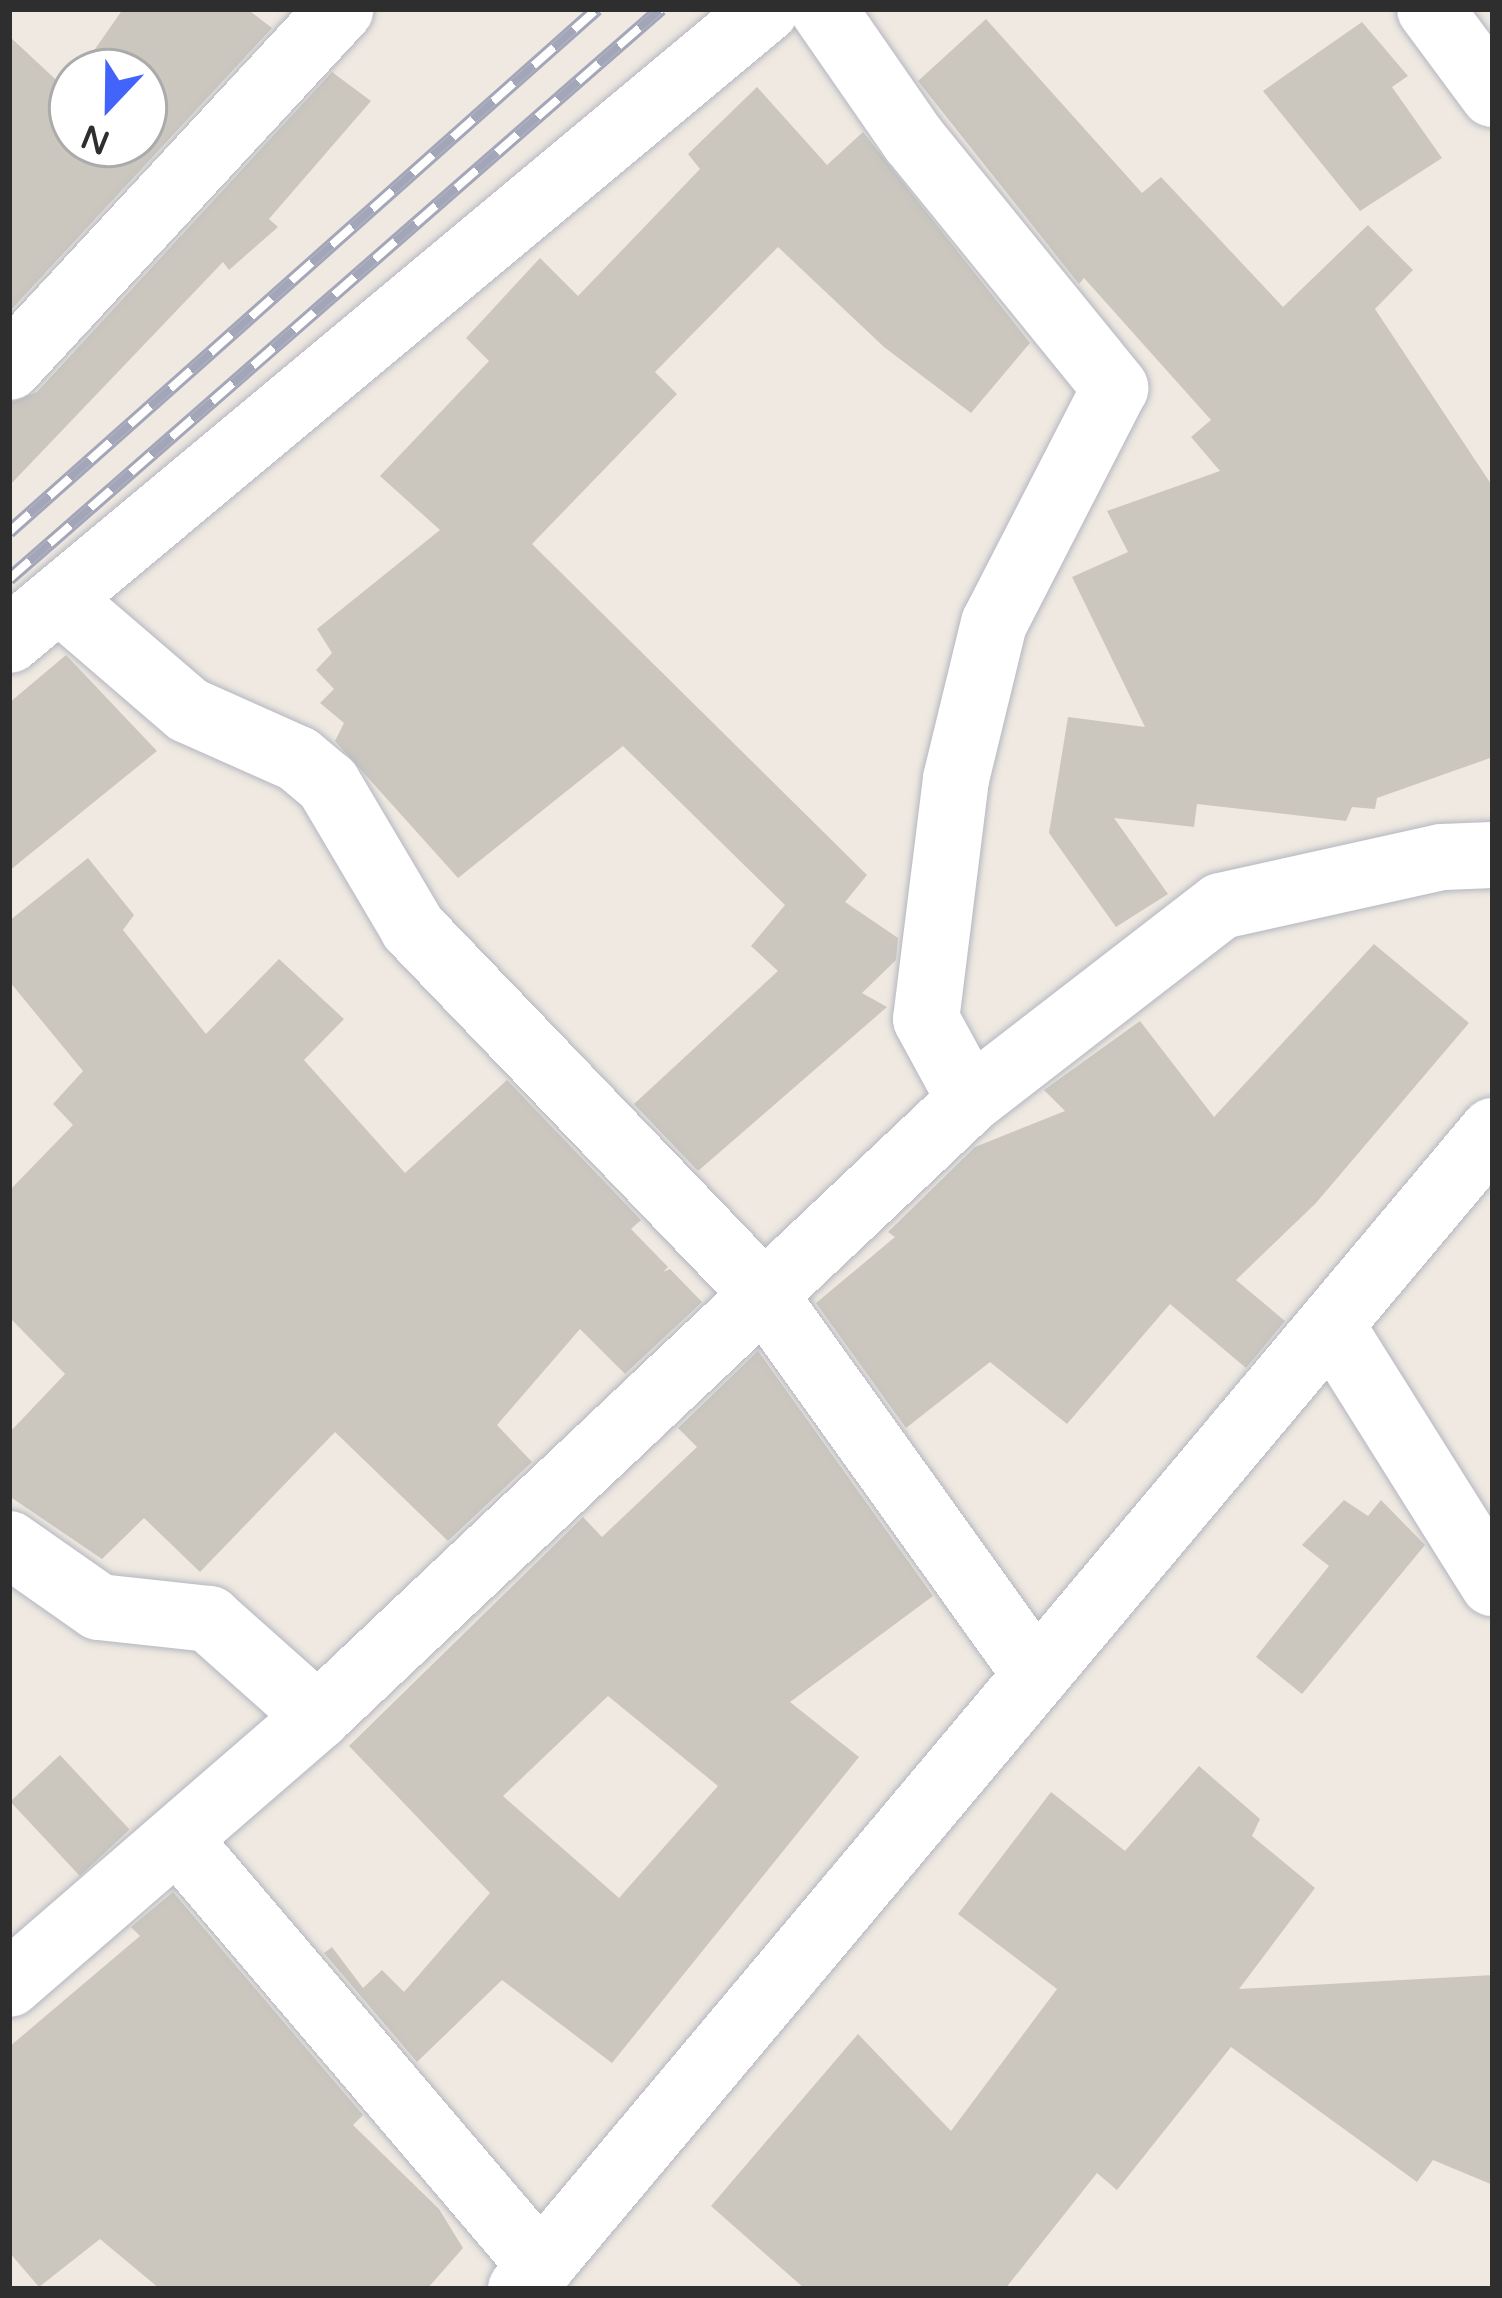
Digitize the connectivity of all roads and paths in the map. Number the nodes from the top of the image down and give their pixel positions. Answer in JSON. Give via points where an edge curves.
{"nodes":[{"id":1,"x":340,"y":9,"type":"edge"},
{"id":2,"x":766,"y":9,"type":"edge"},
{"id":3,"x":823,"y":9,"type":"edge"},
{"id":4,"x":1430,"y":9,"type":"edge"},
{"id":5,"x":1493,"y":94,"type":"edge"},
{"id":6,"x":9,"y":367,"type":"edge"},
{"id":7,"x":58,"y":599,"type":"junction"},
{"id":8,"x":9,"y":640,"type":"edge"},
{"id":9,"x":1493,"y":855,"type":"edge"},
{"id":10,"x":970,"y":1100,"type":"junction"},
{"id":11,"x":1493,"y":1131,"type":"edge"},
{"id":12,"x":762,"y":1292,"type":"junction"},
{"id":13,"x":1331,"y":1325,"type":"junction"},
{"id":14,"x":9,"y":1544,"type":"edge"},
{"id":15,"x":1493,"y":1583,"type":"edge"},
{"id":16,"x":1036,"y":1675,"type":"junction"},
{"id":17,"x":318,"y":1716,"type":"junction"},
{"id":18,"x":179,"y":1841,"type":"junction"},
{"id":19,"x":9,"y":1984,"type":"edge"},
{"id":20,"x":531,"y":2277,"type":"edge"}],
"edges":[{"from":1,"to":6,"type":"street"},
{"from":2,"to":7,"type":"street"},
{"from":3,"to":10,"type":"street","via":[[913,139],[1115,388],[994,622],[956,778],[926,1019]]},
{"from":4,"to":5,"type":"street"},
{"from":7,"to":8,"type":"street"},
{"from":7,"to":12,"type":"street","via":[[188,710],[298,759],[328,784],[413,928]]},
{"from":9,"to":10,"type":"street","via":[[1442,857],[1221,906]]},
{"from":10,"to":12,"type":"street"},
{"from":11,"to":13,"type":"street"},
{"from":12,"to":16,"type":"street"},
{"from":12,"to":17,"type":"street"},
{"from":13,"to":15,"type":"street"},
{"from":13,"to":16,"type":"street"},
{"from":14,"to":17,"type":"street","via":[[99,1607],[209,1618]]},
{"from":16,"to":20,"type":"street"},
{"from":17,"to":18,"type":"street"},
{"from":18,"to":19,"type":"street"},
{"from":18,"to":20,"type":"street"}]}
